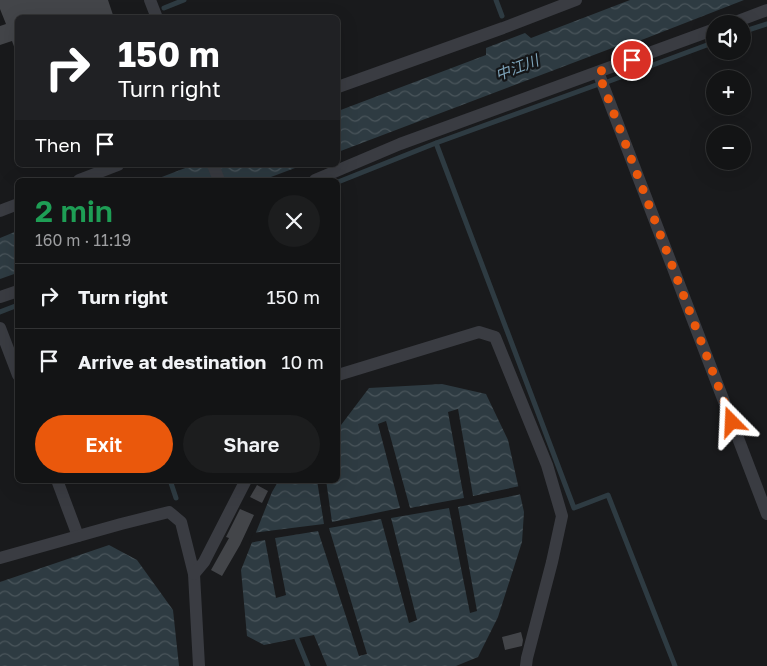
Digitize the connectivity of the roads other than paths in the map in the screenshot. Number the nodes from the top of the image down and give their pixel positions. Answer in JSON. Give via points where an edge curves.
{"nodes":[{"id":1,"x":150,"y":0,"type":"edge"},
{"id":2,"x":576,"y":0,"type":"edge"},
{"id":3,"x":767,"y":10,"type":"edge"},
{"id":4,"x":156,"y":15,"type":"edge"},
{"id":5,"x":751,"y":16,"type":"edge"},
{"id":6,"x":706,"y":32,"type":"edge"},
{"id":7,"x":598,"y":72,"type":"junction"},
{"id":8,"x":340,"y":86,"type":"edge"},
{"id":9,"x":113,"y":167,"type":"edge"},
{"id":10,"x":84,"y":178,"type":"edge"},
{"id":11,"x":320,"y":178,"type":"edge"},
{"id":12,"x":15,"y":205,"type":"edge"},
{"id":13,"x":0,"y":211,"type":"edge"},
{"id":14,"x":15,"y":291,"type":"edge"},
{"id":15,"x":0,"y":297,"type":"edge"},
{"id":16,"x":0,"y":328,"type":"edge"},
{"id":17,"x":15,"y":367,"type":"edge"},
{"id":18,"x":340,"y":374,"type":"edge"},
{"id":19,"x":58,"y":483,"type":"edge"},
{"id":20,"x":244,"y":483,"type":"edge"},
{"id":21,"x":767,"y":514,"type":"edge"},
{"id":22,"x":78,"y":536,"type":"junction"},
{"id":23,"x":0,"y":558,"type":"edge"},
{"id":24,"x":194,"y":574,"type":"junction"},
{"id":25,"x":199,"y":666,"type":"edge"},
{"id":26,"x":526,"y":666,"type":"edge"}],
"edges":[{"from":1,"to":4,"type":"street"},
{"from":2,"to":8,"type":"street"},
{"from":3,"to":5,"type":"street"},
{"from":6,"to":7,"type":"street"},
{"from":7,"to":11,"type":"street","via":[[400,144]]},
{"from":7,"to":21,"type":"street"},
{"from":9,"to":10,"type":"street"},
{"from":12,"to":13,"type":"street"},
{"from":14,"to":15,"type":"street"},
{"from":16,"to":17,"type":"street"},
{"from":18,"to":26,"type":"street","via":[[479,332],[495,337],[547,465],[562,516]]},
{"from":19,"to":22,"type":"street"},
{"from":20,"to":24,"type":"street","via":[[204,562]]},
{"from":22,"to":23,"type":"street"},
{"from":22,"to":24,"type":"street","via":[[169,512],[181,522]]},
{"from":24,"to":25,"type":"street"}]}
